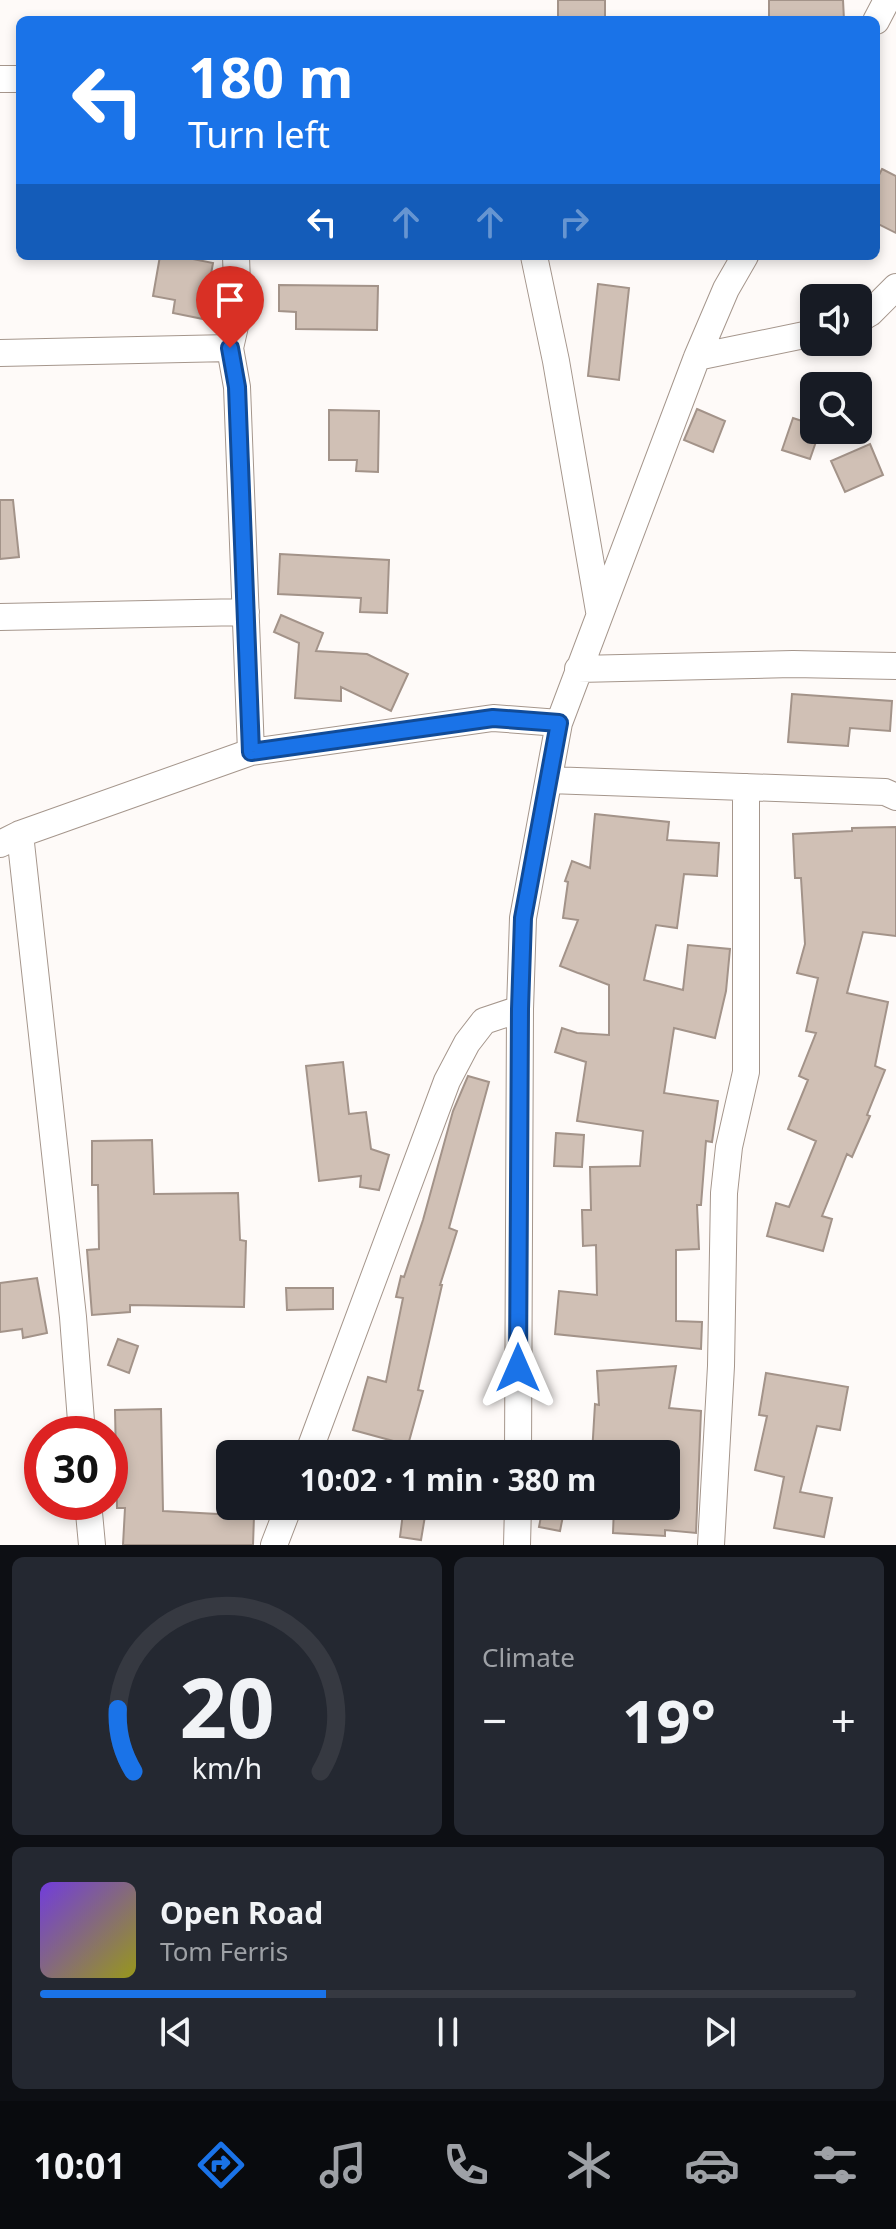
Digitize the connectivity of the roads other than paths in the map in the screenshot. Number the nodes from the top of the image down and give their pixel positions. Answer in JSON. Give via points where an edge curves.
{"nodes":[{"id":1,"x":236,"y":260,"type":"edge"},
{"id":2,"x":535,"y":260,"type":"edge"},
{"id":3,"x":743,"y":260,"type":"edge"},
{"id":4,"x":896,"y":287,"type":"edge"},
{"id":5,"x":872,"y":311,"type":"edge"},
{"id":6,"x":800,"y":336,"type":"edge"},
{"id":7,"x":230,"y":348,"type":"junction"},
{"id":8,"x":0,"y":353,"type":"edge"},
{"id":9,"x":697,"y":357,"type":"junction"},
{"id":10,"x":599,"y":611,"type":"junction"},
{"id":11,"x":246,"y":612,"type":"junction"},
{"id":12,"x":0,"y":617,"type":"edge"},
{"id":13,"x":896,"y":666,"type":"edge"},
{"id":14,"x":578,"y":669,"type":"junction"},
{"id":15,"x":559,"y":723,"type":"junction"},
{"id":16,"x":251,"y":752,"type":"junction"},
{"id":17,"x":549,"y":780,"type":"junction"},
{"id":18,"x":746,"y":787,"type":"junction"},
{"id":19,"x":896,"y":797,"type":"edge"},
{"id":20,"x":10,"y":839,"type":"edge"},
{"id":21,"x":520,"y":1009,"type":"junction"},
{"id":22,"x":81,"y":1416,"type":"edge"},
{"id":23,"x":313,"y":1440,"type":"edge"},
{"id":24,"x":518,"y":1440,"type":"edge"},
{"id":25,"x":90,"y":1520,"type":"edge"},
{"id":26,"x":284,"y":1520,"type":"edge"},
{"id":27,"x":518,"y":1520,"type":"edge"},
{"id":28,"x":92,"y":1545,"type":"edge"},
{"id":29,"x":274,"y":1545,"type":"edge"},
{"id":30,"x":517,"y":1545,"type":"edge"},
{"id":31,"x":711,"y":1545,"type":"edge"}],
"edges":[{"from":1,"to":7,"type":"street","via":[[238,313]]},
{"from":2,"to":10,"type":"street"},
{"from":3,"to":9,"type":"street"},
{"from":4,"to":5,"type":"street"},
{"from":6,"to":9,"type":"street"},
{"from":7,"to":8,"type":"street"},
{"from":7,"to":11,"type":"street","via":[[237,387]]},
{"from":9,"to":10,"type":"street"},
{"from":10,"to":14,"type":"street"},
{"from":11,"to":12,"type":"street"},
{"from":11,"to":16,"type":"street"},
{"from":13,"to":14,"type":"street"},
{"from":14,"to":15,"type":"street"},
{"from":15,"to":16,"type":"street","via":[[493,718]]},
{"from":15,"to":17,"type":"street"},
{"from":16,"to":20,"type":"street"},
{"from":17,"to":18,"type":"street"},
{"from":17,"to":21,"type":"street","via":[[523,918]]},
{"from":18,"to":19,"type":"street","via":[[885,792]]},
{"from":18,"to":31,"type":"street","via":[[746,1072],[724,1193]]},
{"from":20,"to":22,"type":"street","via":[[73,1317]]},
{"from":21,"to":23,"type":"street","via":[[484,1021],[447,1081]]},
{"from":21,"to":24,"type":"street"},
{"from":25,"to":28,"type":"street"},
{"from":26,"to":29,"type":"street"},
{"from":27,"to":30,"type":"street"}]}
